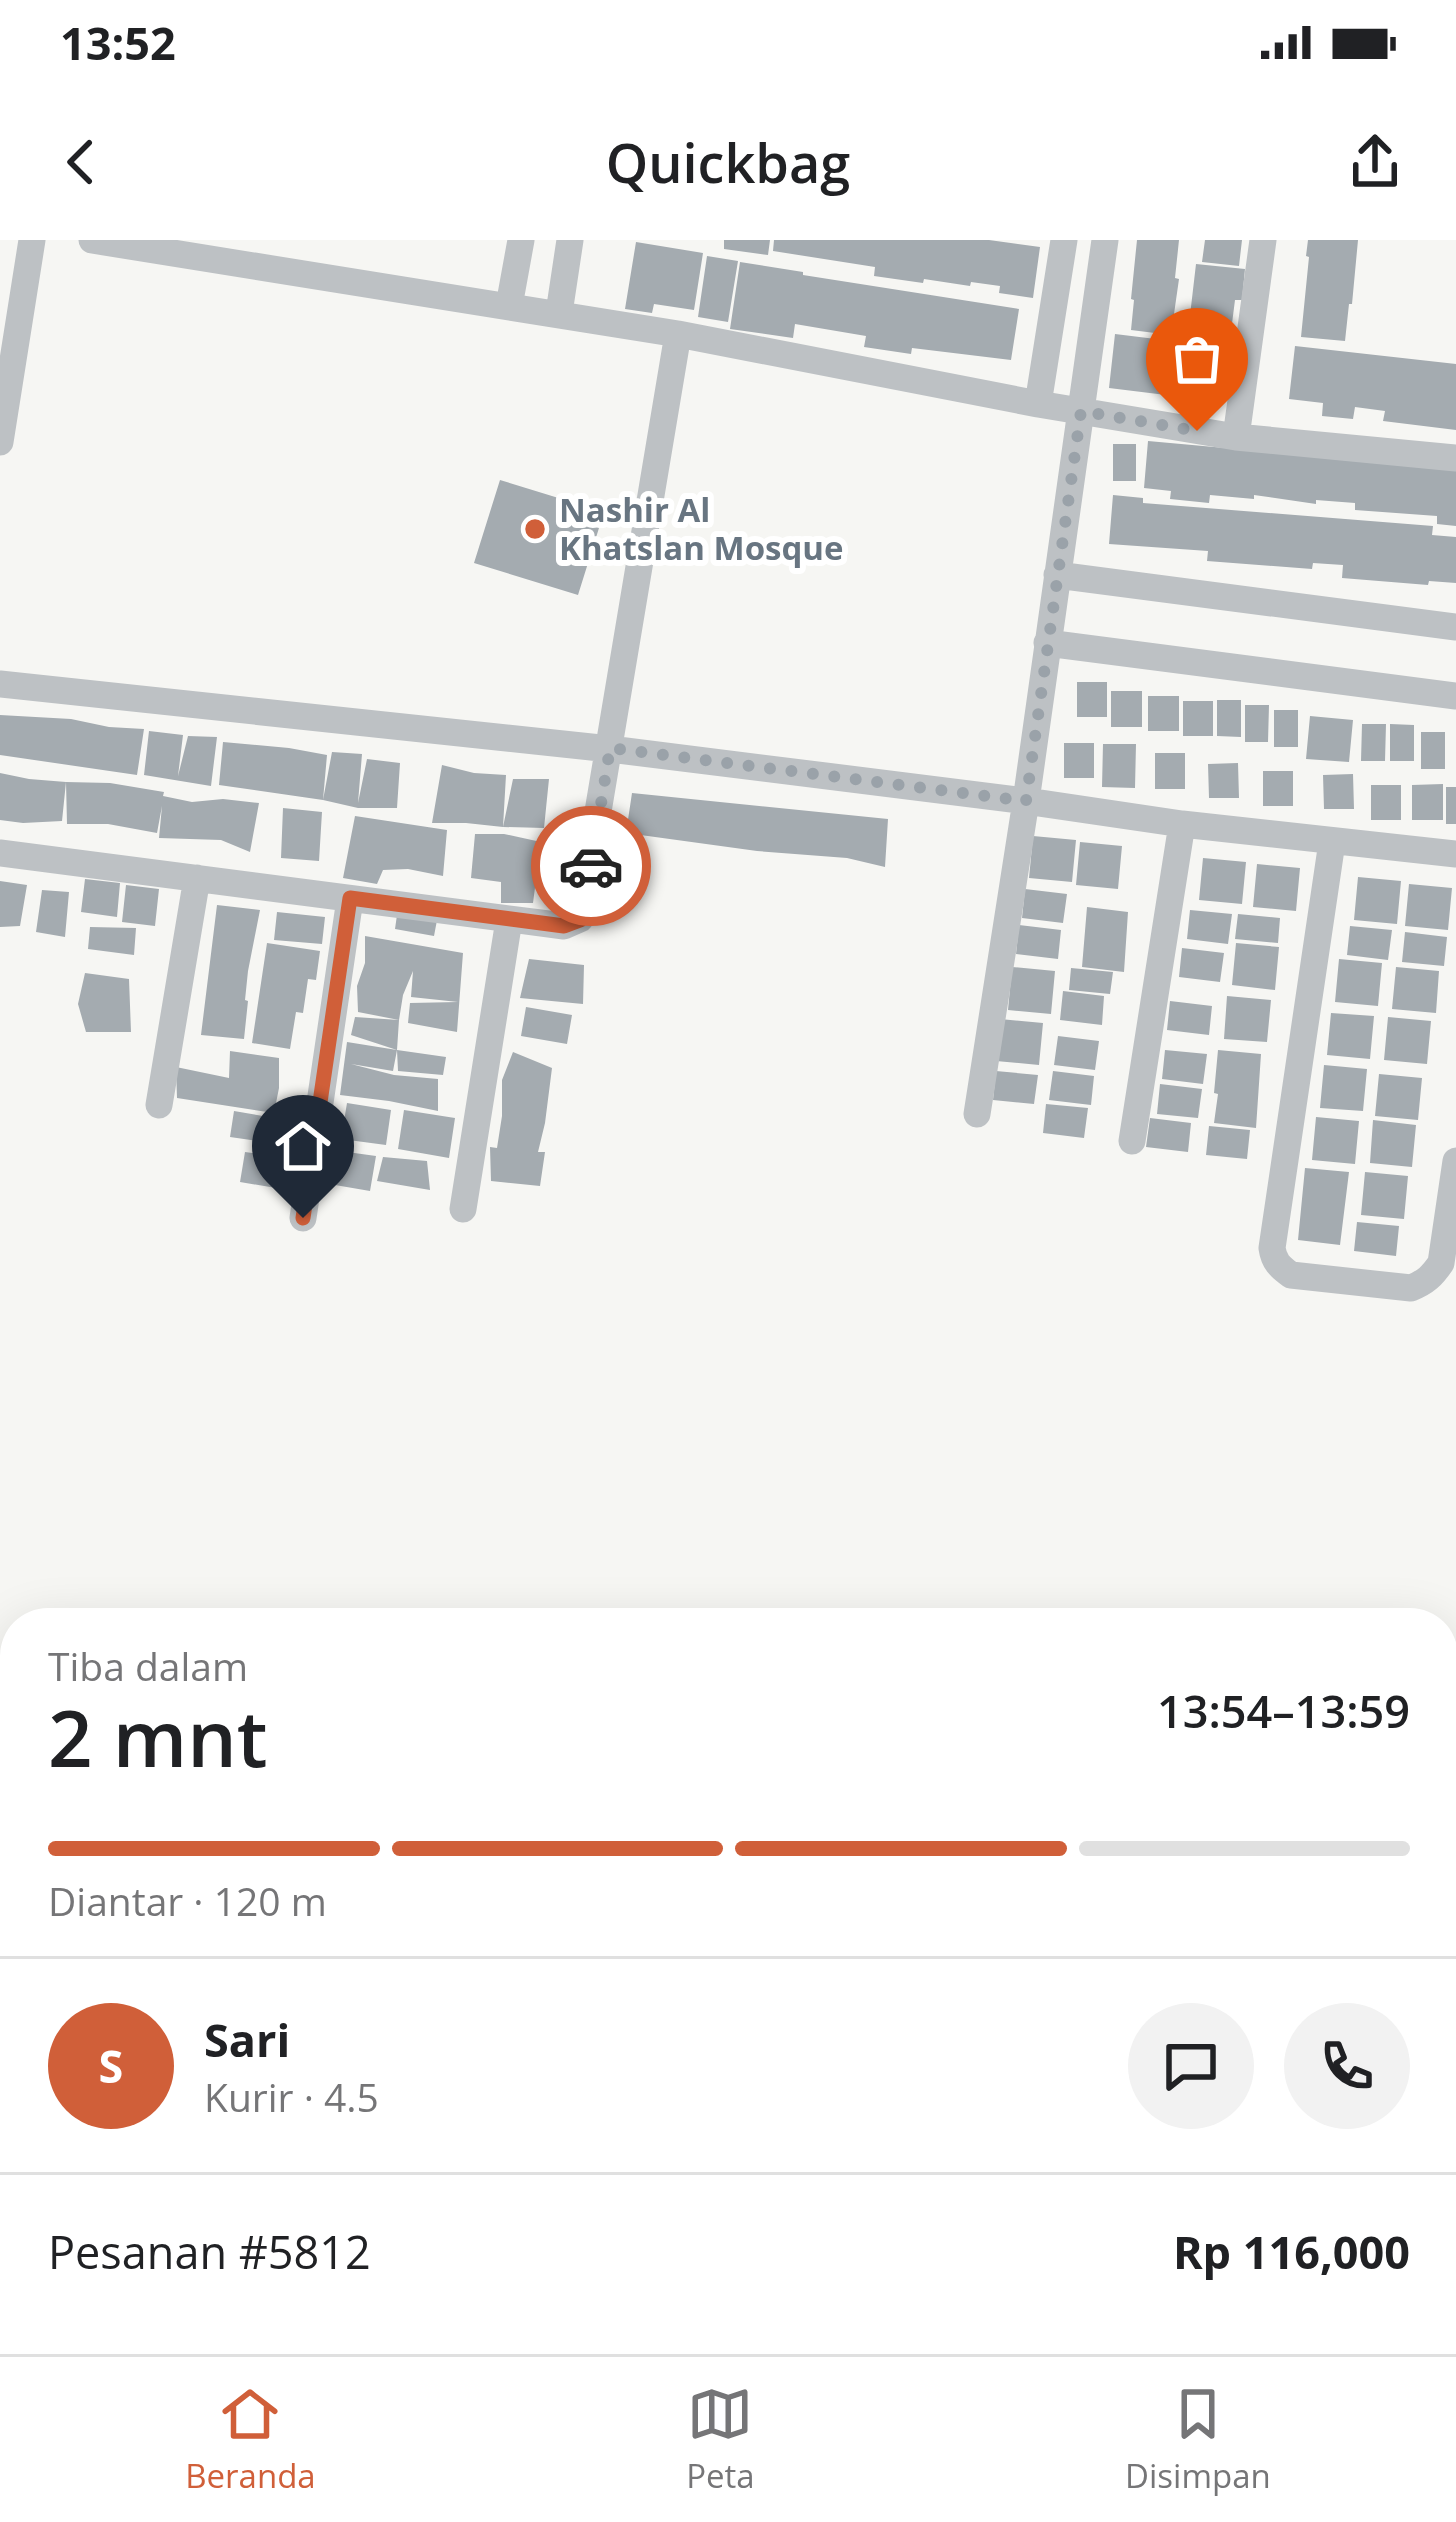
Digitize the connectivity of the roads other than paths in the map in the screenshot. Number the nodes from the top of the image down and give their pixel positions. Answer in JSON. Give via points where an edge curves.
{"nodes":[{"id":1,"x":32,"y":240,"type":"edge"},
{"id":2,"x":92,"y":240,"type":"edge"},
{"id":3,"x":521,"y":240,"type":"edge"},
{"id":4,"x":569,"y":240,"type":"edge"},
{"id":5,"x":1064,"y":240,"type":"edge"},
{"id":6,"x":1106,"y":240,"type":"edge"},
{"id":7,"x":1263,"y":240,"type":"edge"},
{"id":8,"x":509,"y":306,"type":"junction"},
{"id":9,"x":559,"y":314,"type":"junction"},
{"id":10,"x":678,"y":334,"type":"junction"},
{"id":11,"x":1039,"y":404,"type":"junction"},
{"id":12,"x":1081,"y":411,"type":"junction"},
{"id":13,"x":2,"y":424,"type":"edge"},
{"id":14,"x":1236,"y":437,"type":"junction"},
{"id":15,"x":1456,"y":458,"type":"edge"},
{"id":16,"x":1057,"y":575,"type":"junction"},
{"id":17,"x":1456,"y":627,"type":"edge"},
{"id":18,"x":1047,"y":643,"type":"junction"},
{"id":19,"x":0,"y":684,"type":"edge"},
{"id":20,"x":1456,"y":696,"type":"edge"},
{"id":21,"x":610,"y":748,"type":"junction"},
{"id":22,"x":1026,"y":801,"type":"junction"},
{"id":23,"x":1182,"y":824,"type":"junction"},
{"id":24,"x":1332,"y":842,"type":"junction"},
{"id":25,"x":0,"y":853,"type":"edge"},
{"id":26,"x":1456,"y":854,"type":"edge"},
{"id":27,"x":197,"y":878,"type":"junction"},
{"id":28,"x":350,"y":898,"type":"junction"},
{"id":29,"x":509,"y":920,"type":"junction"},
{"id":30,"x":159,"y":1105,"type":"dead end"},
{"id":31,"x":976,"y":1114,"type":"dead end"},
{"id":32,"x":1132,"y":1141,"type":"dead end"},
{"id":33,"x":1456,"y":1161,"type":"edge"},
{"id":34,"x":463,"y":1209,"type":"dead end"},
{"id":35,"x":303,"y":1218,"type":"dead end"}],
"edges":[{"from":1,"to":13,"type":"street"},
{"from":2,"to":8,"type":"street"},
{"from":3,"to":8,"type":"street"},
{"from":4,"to":9,"type":"street"},
{"from":5,"to":11,"type":"street"},
{"from":6,"to":12,"type":"street"},
{"from":7,"to":14,"type":"street"},
{"from":8,"to":9,"type":"street"},
{"from":9,"to":10,"type":"street"},
{"from":10,"to":11,"type":"street"},
{"from":10,"to":21,"type":"street"},
{"from":11,"to":12,"type":"street"},
{"from":12,"to":14,"type":"street"},
{"from":12,"to":16,"type":"street"},
{"from":14,"to":15,"type":"street"},
{"from":16,"to":17,"type":"street"},
{"from":16,"to":18,"type":"street"},
{"from":18,"to":20,"type":"street"},
{"from":18,"to":22,"type":"street"},
{"from":19,"to":21,"type":"street"},
{"from":21,"to":22,"type":"street"},
{"from":21,"to":29,"type":"street","via":[[580,920]]},
{"from":22,"to":23,"type":"street"},
{"from":22,"to":31,"type":"street"},
{"from":23,"to":24,"type":"street"},
{"from":23,"to":32,"type":"street"},
{"from":24,"to":26,"type":"street"},
{"from":24,"to":33,"type":"street","via":[[1272,1249],[1279,1267],[1292,1275],[1423,1284],[1441,1263]]},
{"from":25,"to":27,"type":"street"},
{"from":27,"to":28,"type":"street"},
{"from":27,"to":30,"type":"street"},
{"from":28,"to":29,"type":"street"},
{"from":28,"to":35,"type":"street"},
{"from":29,"to":34,"type":"street"}]}
